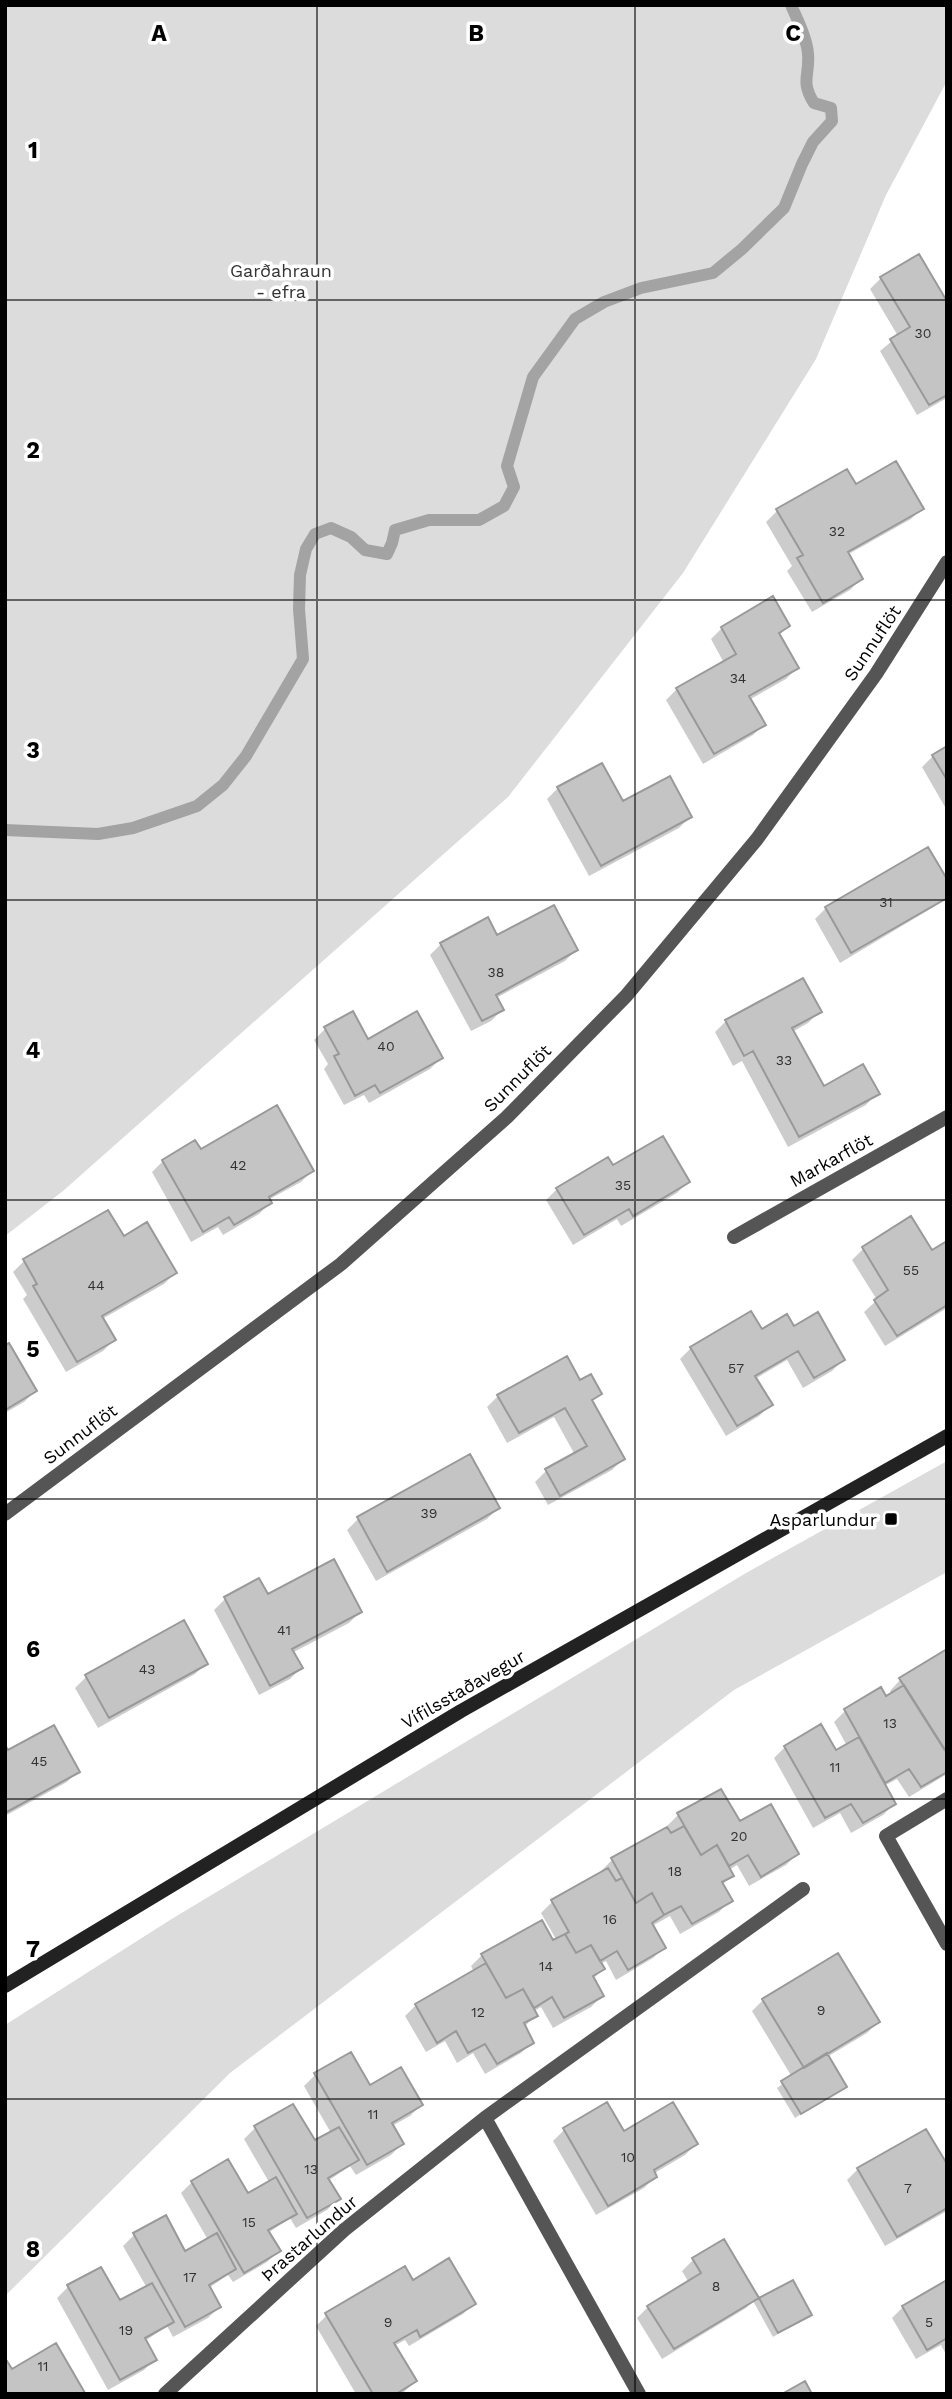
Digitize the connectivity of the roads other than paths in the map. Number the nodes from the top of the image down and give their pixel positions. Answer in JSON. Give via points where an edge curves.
{"nodes":[{"id":1,"x":947,"y":562,"type":"edge"},
{"id":2,"x":947,"y":1117,"type":"edge"},
{"id":3,"x":734,"y":1237,"type":"dead end"},
{"id":4,"x":947,"y":1436,"type":"edge"},
{"id":5,"x":5,"y":1514,"type":"edge"},
{"id":6,"x":947,"y":1799,"type":"edge"},
{"id":7,"x":803,"y":1889,"type":"dead end"},
{"id":8,"x":947,"y":1944,"type":"edge"},
{"id":9,"x":5,"y":1986,"type":"edge"},
{"id":10,"x":485,"y":2118,"type":"junction"},
{"id":11,"x":165,"y":2394,"type":"edge"},
{"id":12,"x":639,"y":2394,"type":"edge"}],
"edges":[{"from":1,"to":5,"type":"street","name":"Sunnuflöt","via":[[876,674],[757,839],[626,996],[516,1108],[341,1264]]},
{"from":2,"to":3,"type":"street","name":"Markarflöt"},
{"from":4,"to":9,"type":"main road","name":"Vífilsstaðavegur","via":[[461,1711]]},
{"from":6,"to":8,"type":"street","via":[[886,1836]]},
{"from":7,"to":10,"type":"street","name":"Þrastarlundur"},
{"from":10,"to":11,"type":"street","name":"Þrastarlundur","via":[[344,2230]]},
{"from":10,"to":12,"type":"street"}]}
